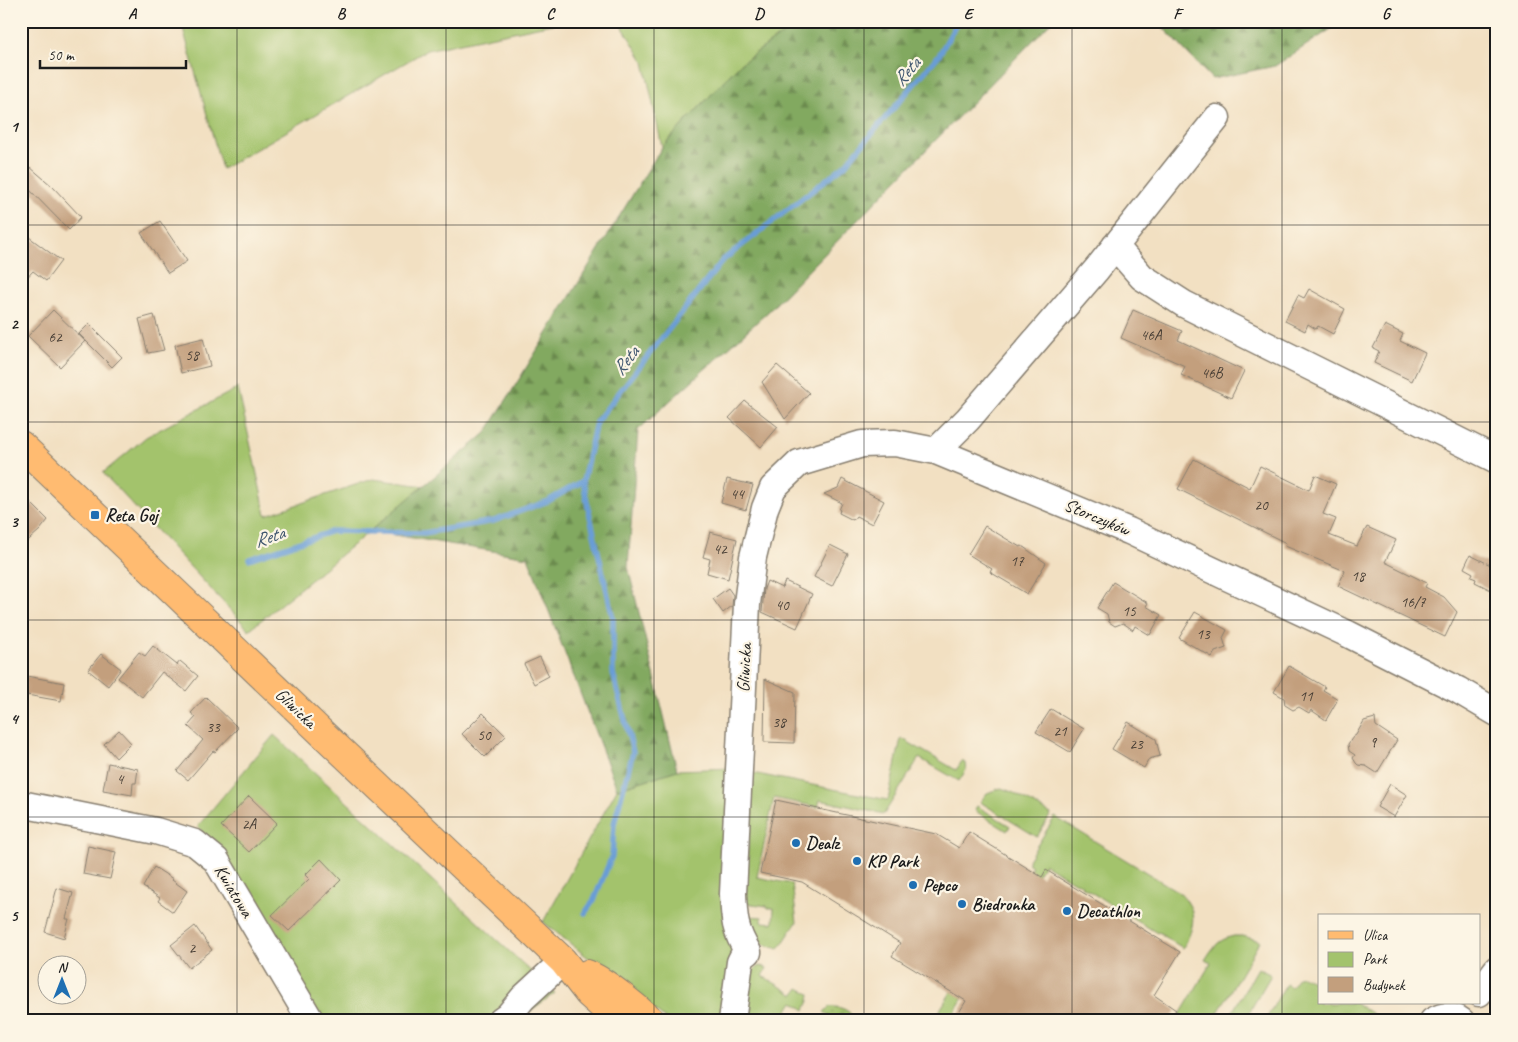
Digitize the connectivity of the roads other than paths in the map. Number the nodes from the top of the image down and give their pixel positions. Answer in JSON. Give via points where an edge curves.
{"nodes":[{"id":1,"x":1217,"y":118,"type":"dead end"},
{"id":2,"x":1115,"y":246,"type":"junction"},
{"id":3,"x":21,"y":445,"type":"edge"},
{"id":4,"x":936,"y":451,"type":"junction"},
{"id":5,"x":1497,"y":460,"type":"edge"},
{"id":6,"x":1497,"y":713,"type":"edge"},
{"id":7,"x":21,"y":804,"type":"edge"},
{"id":8,"x":567,"y":965,"type":"junction"},
{"id":9,"x":1497,"y":969,"type":"edge"},
{"id":10,"x":1480,"y":992,"type":"edge"},
{"id":11,"x":1475,"y":1004,"type":"edge"},
{"id":12,"x":1457,"y":1016,"type":"edge"},
{"id":13,"x":311,"y":1021,"type":"edge"},
{"id":14,"x":501,"y":1021,"type":"edge"},
{"id":15,"x":619,"y":1021,"type":"edge"},
{"id":16,"x":651,"y":1021,"type":"edge"},
{"id":17,"x":732,"y":1021,"type":"edge"}],
"edges":[{"from":1,"to":2,"type":"street"},
{"from":2,"to":4,"type":"street","via":[[968,419]]},
{"from":2,"to":5,"type":"street","via":[[1142,277],[1184,304]]},
{"from":3,"to":8,"type":"main road","name":"Gliwicka"},
{"from":4,"to":6,"type":"street","name":"Storczyków","via":[[1129,530],[1348,634]]},
{"from":4,"to":17,"type":"street","name":"Gliwicka","via":[[895,443],[862,444],[799,463],[773,488],[765,508],[753,557],[747,604],[733,894],[735,922],[748,952],[740,962]]},
{"from":7,"to":13,"type":"street","name":"Kwiatowa","via":[[195,843],[216,860]]},
{"from":8,"to":14,"type":"street","via":[[523,998]]},
{"from":8,"to":15,"type":"main road","name":"Gliwicka","via":[[588,992]]},
{"from":8,"to":16,"type":"main road","name":"Gliwicka","via":[[593,976]]},
{"from":9,"to":10,"type":"street"},
{"from":11,"to":12,"type":"street","via":[[1474,1014]]}]}
